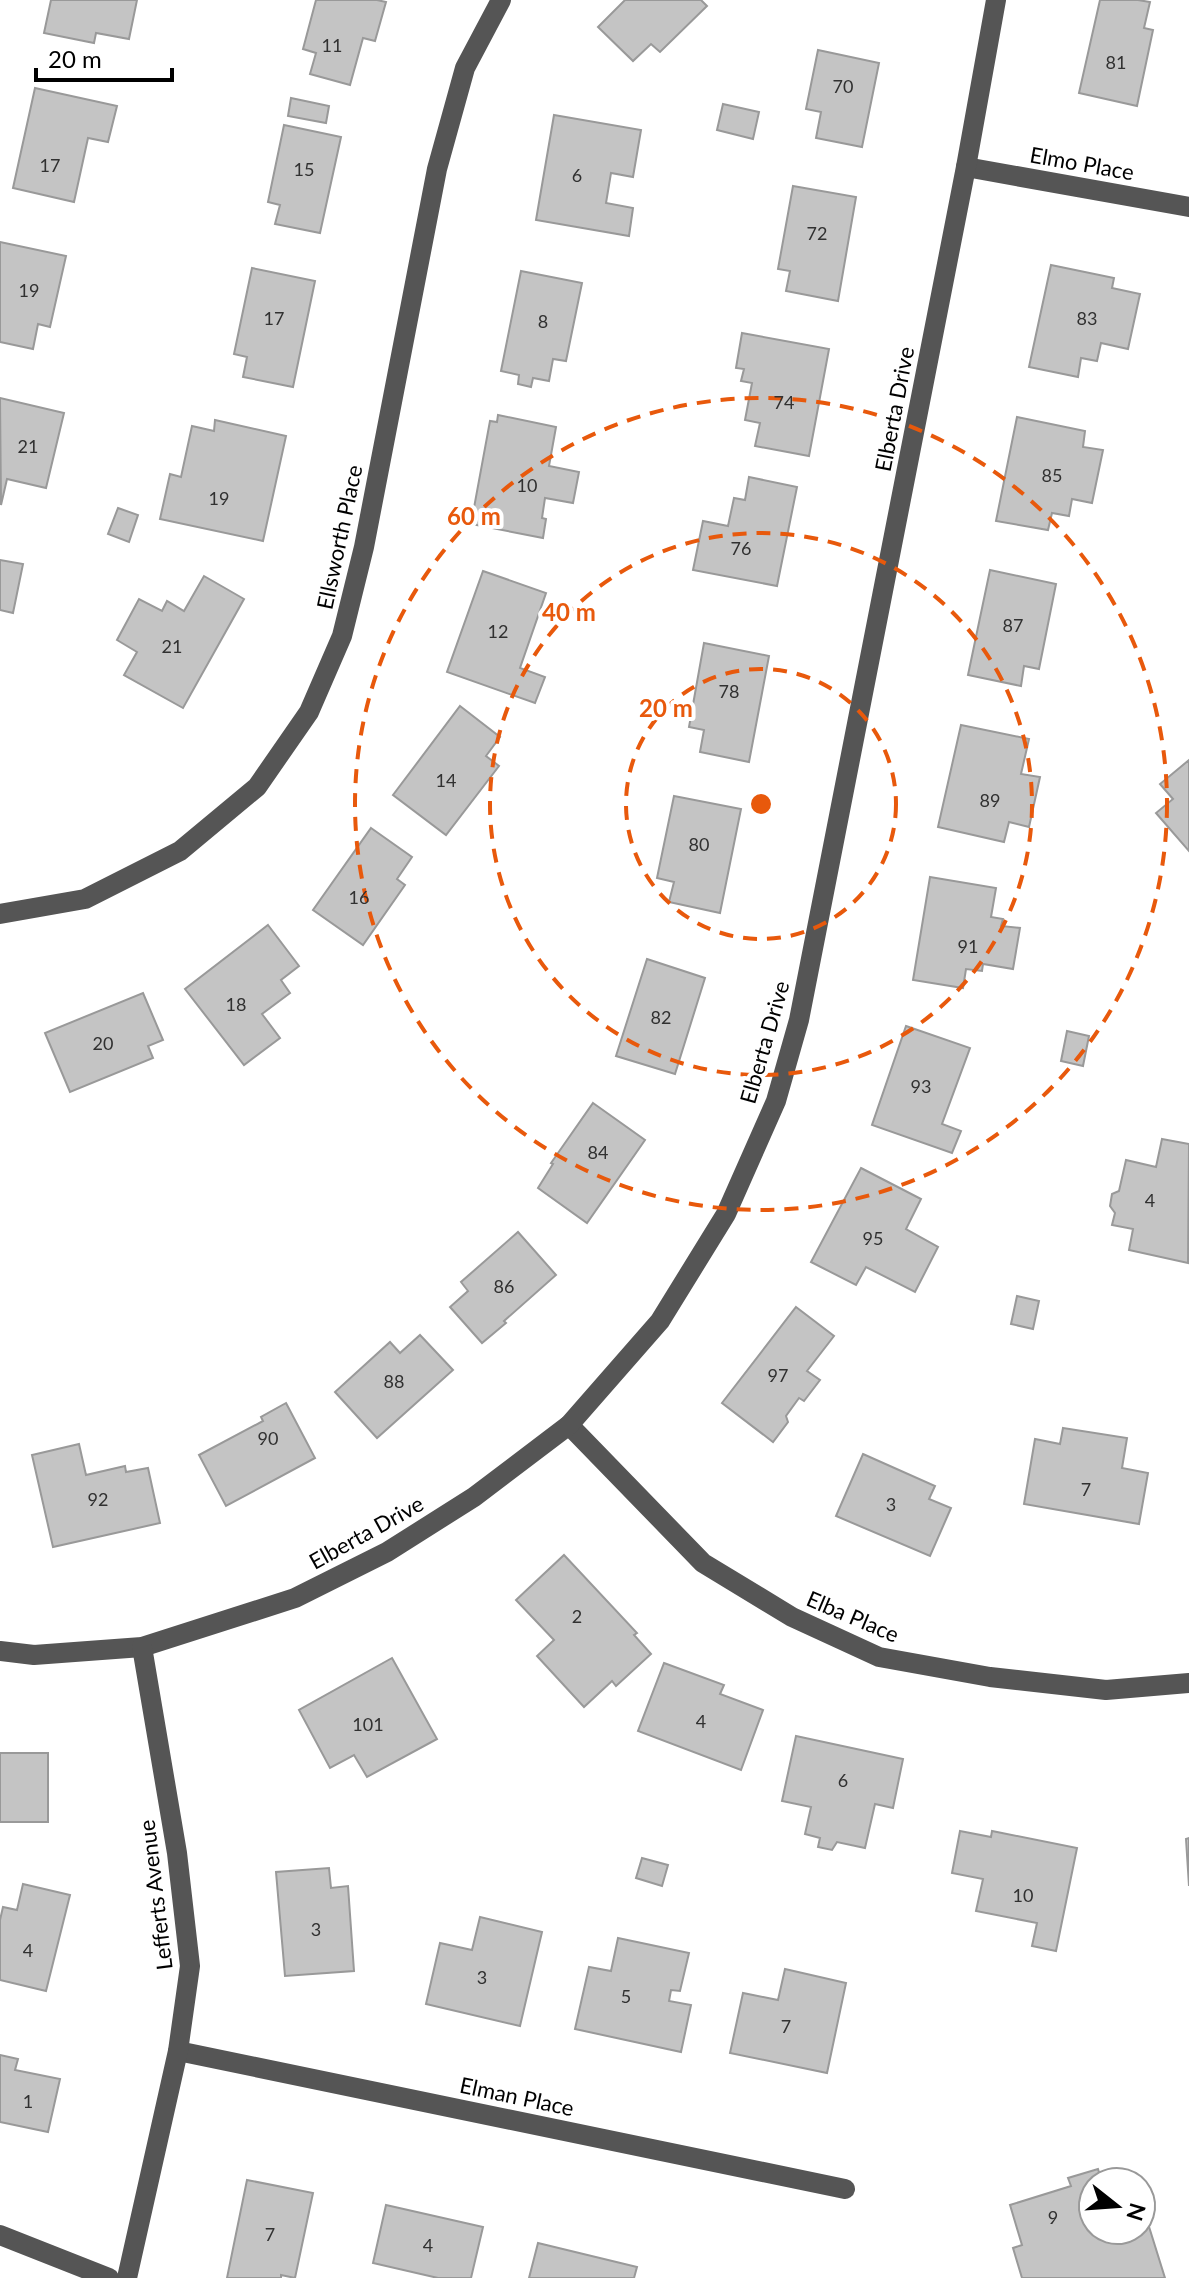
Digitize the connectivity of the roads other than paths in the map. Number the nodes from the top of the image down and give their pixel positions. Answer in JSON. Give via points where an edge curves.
{"nodes":[{"id":1,"x":501,"y":0,"type":"edge"},
{"id":2,"x":996,"y":0,"type":"edge"},
{"id":3,"x":966,"y":167,"type":"junction"},
{"id":4,"x":1189,"y":207,"type":"edge"},
{"id":5,"x":0,"y":914,"type":"edge"},
{"id":6,"x":569,"y":1425,"type":"junction"},
{"id":7,"x":142,"y":1647,"type":"junction"},
{"id":8,"x":0,"y":1651,"type":"edge"},
{"id":9,"x":1189,"y":1683,"type":"edge"},
{"id":10,"x":178,"y":2051,"type":"junction"},
{"id":11,"x":845,"y":2189,"type":"dead end"},
{"id":12,"x":0,"y":2235,"type":"edge"},
{"id":13,"x":109,"y":2278,"type":"edge"},
{"id":14,"x":127,"y":2278,"type":"edge"}],
"edges":[{"from":1,"to":5,"type":"street","name":"Ellsworth Place","via":[[465,68],[437,169],[364,547],[342,636],[309,712],[257,787],[180,851],[85,899]]},
{"from":2,"to":3,"type":"street","name":"Elberta Drive"},
{"from":3,"to":4,"type":"street","name":"Elmo Place"},
{"from":3,"to":6,"type":"street","name":"Elberta Drive","via":[[799,1020],[776,1101],[726,1214],[660,1321]]},
{"from":6,"to":7,"type":"street","name":"Elberta Drive","via":[[474,1497],[387,1552],[295,1598]]},
{"from":6,"to":9,"type":"street","name":"Elba Place","via":[[703,1563],[792,1617],[879,1657],[1106,1690]]},
{"from":7,"to":8,"type":"street","name":"Elberta Drive","via":[[34,1655]]},
{"from":7,"to":10,"type":"street","name":"Lefferts Avenue","via":[[190,1966]]},
{"from":10,"to":11,"type":"street","name":"Elman Place"},
{"from":10,"to":14,"type":"street","name":"Lefferts Avenue"},
{"from":12,"to":13,"type":"street"}]}
